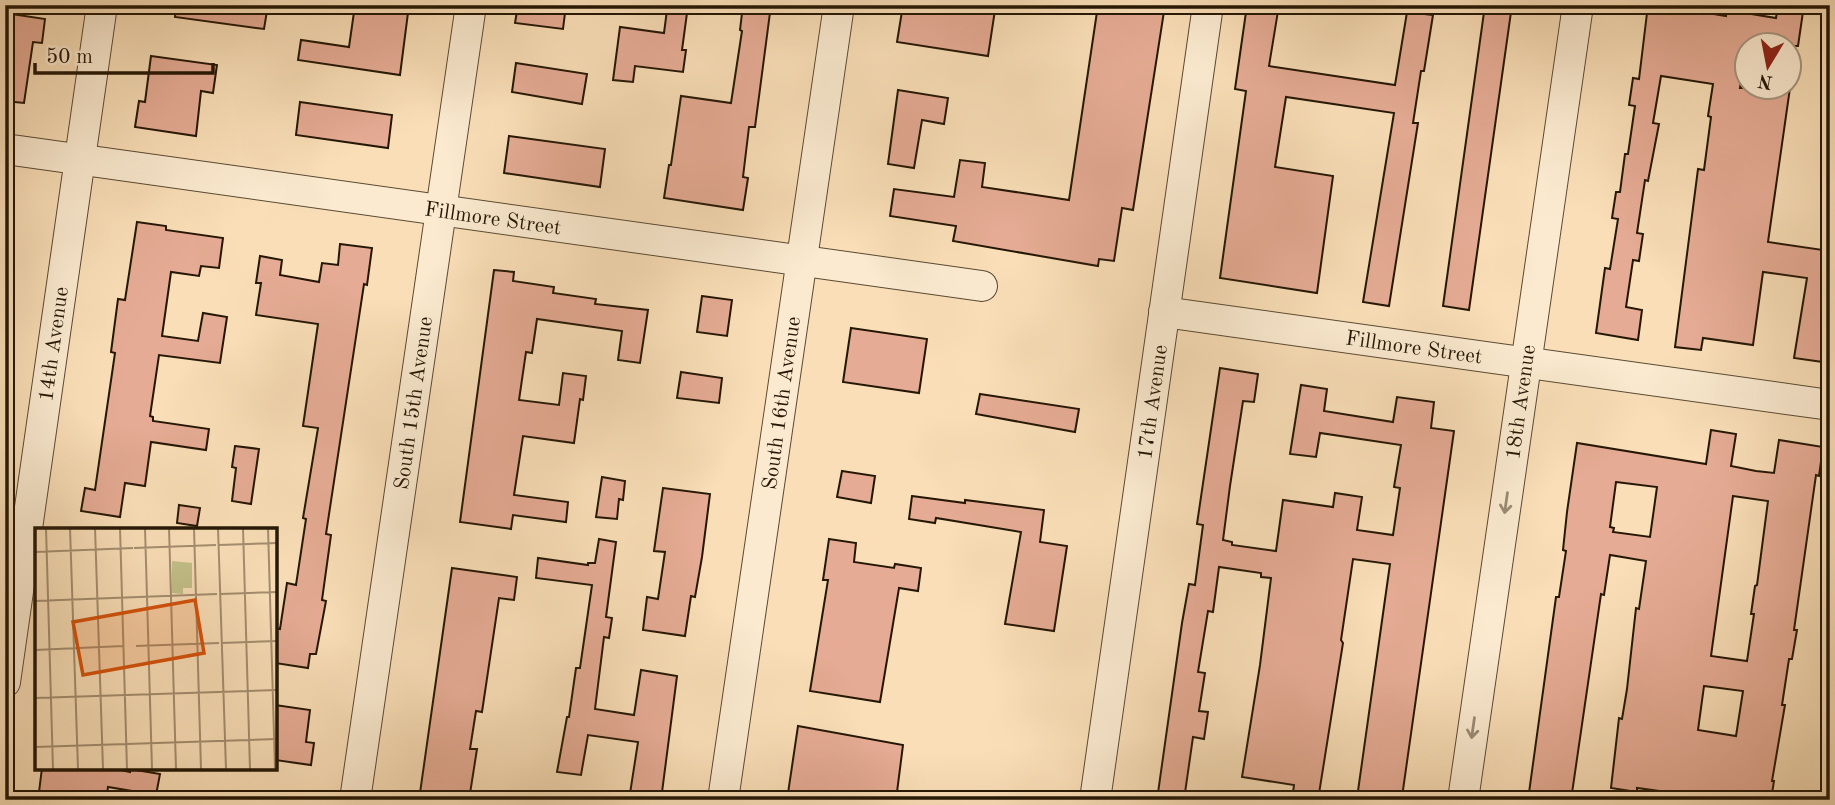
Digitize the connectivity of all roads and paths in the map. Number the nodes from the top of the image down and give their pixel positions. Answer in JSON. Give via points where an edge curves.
{"nodes":[{"id":1,"x":102,"y":5,"type":"edge"},
{"id":2,"x":471,"y":5,"type":"edge"},
{"id":3,"x":839,"y":5,"type":"edge"},
{"id":4,"x":1208,"y":5,"type":"edge"},
{"id":5,"x":1578,"y":5,"type":"edge"},
{"id":6,"x":5,"y":149,"type":"edge"},
{"id":7,"x":80,"y":159,"type":"junction"},
{"id":8,"x":442,"y":210,"type":"junction"},
{"id":9,"x":802,"y":261,"type":"junction"},
{"id":10,"x":982,"y":286,"type":"dead end"},
{"id":11,"x":1164,"y":312,"type":"junction"},
{"id":12,"x":1526,"y":363,"type":"junction"},
{"id":13,"x":1830,"y":405,"type":"edge"},
{"id":14,"x":5,"y":682,"type":"edge"},
{"id":15,"x":355,"y":800,"type":"edge"},
{"id":16,"x":723,"y":800,"type":"edge"},
{"id":17,"x":1095,"y":800,"type":"edge"},
{"id":18,"x":1463,"y":800,"type":"edge"}],
"edges":[{"from":1,"to":7,"type":"street","name":"14th Avenue"},
{"from":2,"to":8,"type":"street","name":"South 15th Avenue"},
{"from":3,"to":9,"type":"street","name":"South 16th Avenue"},
{"from":4,"to":11,"type":"street","name":"17th Avenue"},
{"from":5,"to":12,"type":"street","name":"18th Avenue"},
{"from":6,"to":7,"type":"street","name":"Fillmore Street"},
{"from":7,"to":8,"type":"street","name":"Fillmore Street"},
{"from":7,"to":14,"type":"street","name":"14th Avenue"},
{"from":8,"to":9,"type":"street","name":"Fillmore Street"},
{"from":8,"to":15,"type":"street","name":"South 15th Avenue"},
{"from":9,"to":10,"type":"street","name":"Fillmore Street"},
{"from":9,"to":16,"type":"street","name":"South 16th Avenue"},
{"from":11,"to":12,"type":"street","name":"Fillmore Street"},
{"from":11,"to":17,"type":"street","name":"17th Avenue"},
{"from":12,"to":13,"type":"street","name":"Fillmore Street"},
{"from":12,"to":18,"type":"street","name":"18th Avenue","one_way":true}]}
